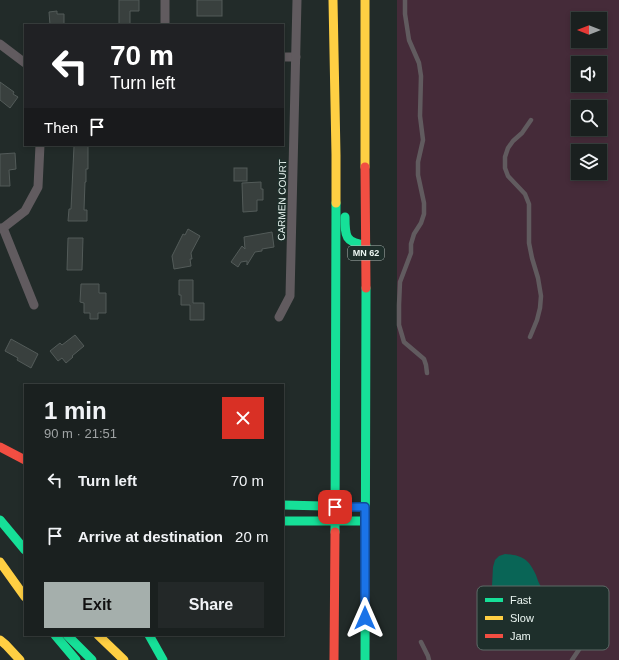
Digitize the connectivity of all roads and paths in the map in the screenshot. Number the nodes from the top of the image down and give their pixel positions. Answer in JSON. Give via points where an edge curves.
{"nodes":[{"id":1,"x":165,"y":0,"type":"edge"},
{"id":2,"x":297,"y":0,"type":"edge"},
{"id":3,"x":358,"y":0,"type":"edge"},
{"id":4,"x":365,"y":0,"type":"edge"},
{"id":5,"x":405,"y":0,"type":"edge"},
{"id":6,"x":333,"y":4,"type":"edge"},
{"id":7,"x":165,"y":24,"type":"edge"},
{"id":8,"x":0,"y":44,"type":"edge"},
{"id":9,"x":284,"y":57,"type":"edge"},
{"id":10,"x":296,"y":57,"type":"junction"},
{"id":11,"x":24,"y":62,"type":"edge"},
{"id":12,"x":531,"y":120,"type":"dead end"},
{"id":13,"x":364,"y":135,"type":"junction"},
{"id":14,"x":40,"y":146,"type":"edge"},
{"id":15,"x":2,"y":228,"type":"edge"},
{"id":16,"x":366,"y":245,"type":"junction"},
{"id":17,"x":34,"y":305,"type":"dead end"},
{"id":18,"x":280,"y":317,"type":"dead end"},
{"id":19,"x":530,"y":337,"type":"dead end"},
{"id":20,"x":427,"y":373,"type":"dead end"},
{"id":21,"x":0,"y":447,"type":"edge"},
{"id":22,"x":24,"y":459,"type":"edge"},
{"id":23,"x":284,"y":505,"type":"edge"},
{"id":24,"x":335,"y":507,"type":"junction"},
{"id":25,"x":365,"y":507,"type":"junction"},
{"id":26,"x":0,"y":520,"type":"edge"},
{"id":27,"x":284,"y":521,"type":"edge"},
{"id":28,"x":334,"y":521,"type":"junction"},
{"id":29,"x":365,"y":521,"type":"junction"},
{"id":30,"x":24,"y":549,"type":"edge"},
{"id":31,"x":0,"y":558,"type":"edge"},
{"id":32,"x":0,"y":562,"type":"edge"},
{"id":33,"x":24,"y":586,"type":"edge"},
{"id":34,"x":24,"y":596,"type":"edge"},
{"id":35,"x":56,"y":636,"type":"edge"},
{"id":36,"x":68,"y":636,"type":"edge"},
{"id":37,"x":99,"y":636,"type":"edge"},
{"id":38,"x":150,"y":636,"type":"edge"},
{"id":39,"x":0,"y":640,"type":"edge"},
{"id":40,"x":421,"y":642,"type":"dead end"},
{"id":41,"x":579,"y":650,"type":"edge"},
{"id":42,"x":20,"y":660,"type":"edge"},
{"id":43,"x":76,"y":660,"type":"edge"},
{"id":44,"x":92,"y":660,"type":"edge"},
{"id":45,"x":124,"y":660,"type":"edge"},
{"id":46,"x":163,"y":660,"type":"edge"},
{"id":47,"x":334,"y":660,"type":"edge"},
{"id":48,"x":365,"y":660,"type":"edge"},
{"id":49,"x":429,"y":660,"type":"edge"},
{"id":50,"x":572,"y":660,"type":"edge"}],
"edges":[{"from":1,"to":7,"type":"street"},
{"from":2,"to":10,"type":"street","name":"CARMEN COURT"},
{"from":3,"to":13,"type":"main road","via":[[359,92]]},
{"from":4,"to":13,"type":"main road","number":"MN 62"},
{"from":5,"to":20,"type":"lane","via":[[404,14],[409,40],[419,63],[421,76],[420,116],[423,140],[418,175],[424,214],[414,234],[411,253],[400,282],[399,325],[404,342],[424,359]]},
{"from":6,"to":16,"type":"main road","via":[[343,94],[345,229],[350,242]]},
{"from":6,"to":24,"type":"main road","number":"MN 62","via":[[336,155]]},
{"from":8,"to":11,"type":"street"},
{"from":9,"to":10,"type":"street"},
{"from":10,"to":18,"type":"street","name":"CARMEN COURT","via":[[290,296]]},
{"from":12,"to":19,"type":"lane","via":[[508,148],[504,168],[525,194],[529,204],[529,243],[541,296],[537,320]]},
{"from":13,"to":16,"type":"main road","number":"MN 62"},
{"from":14,"to":15,"type":"street","via":[[38,186],[25,211]]},
{"from":15,"to":17,"type":"street"},
{"from":16,"to":25,"type":"main road","number":"MN 62"},
{"from":21,"to":22,"type":"main road"},
{"from":23,"to":24,"type":"main road"},
{"from":24,"to":25,"type":"main road"},
{"from":24,"to":28,"type":"main road","number":"MN 62"},
{"from":25,"to":29,"type":"main road","number":"MN 62"},
{"from":26,"to":30,"type":"main road"},
{"from":27,"to":28,"type":"main road"},
{"from":28,"to":29,"type":"main road"},
{"from":28,"to":47,"type":"main road","number":"MN 62"},
{"from":29,"to":48,"type":"main road","number":"MN 62"},
{"from":31,"to":33,"type":"main road"},
{"from":32,"to":34,"type":"main road"},
{"from":35,"to":43,"type":"main road"},
{"from":36,"to":44,"type":"main road"},
{"from":37,"to":45,"type":"main road"},
{"from":38,"to":46,"type":"main road"},
{"from":39,"to":42,"type":"main road"},
{"from":40,"to":49,"type":"lane"},
{"from":41,"to":50,"type":"lane"}]}
